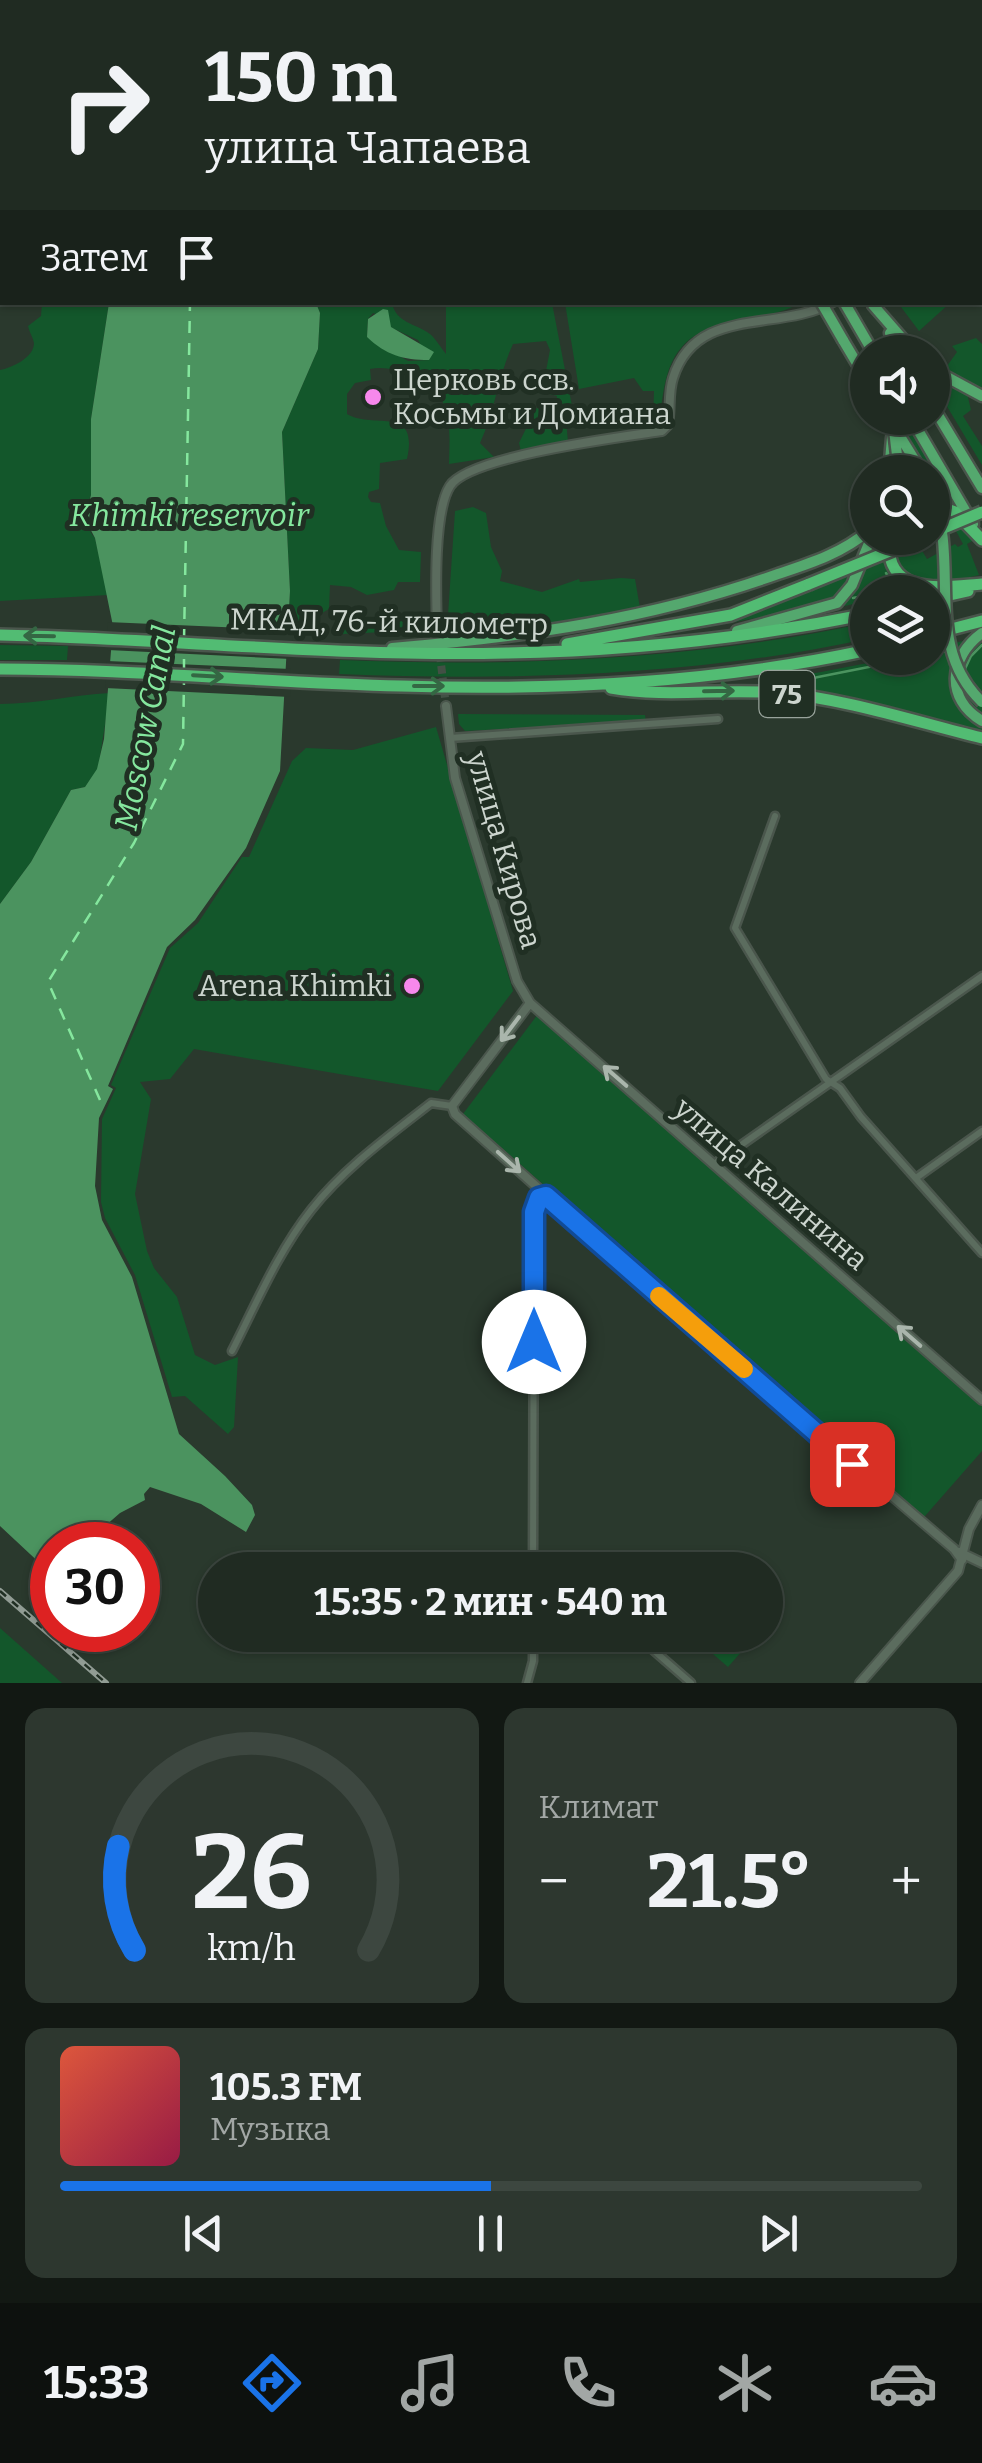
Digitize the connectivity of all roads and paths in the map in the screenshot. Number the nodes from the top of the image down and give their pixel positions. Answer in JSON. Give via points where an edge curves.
{"nodes":[{"id":1,"x":822,"y":305,"type":"edge"},
{"id":2,"x":825,"y":305,"type":"edge"},
{"id":3,"x":846,"y":305,"type":"edge"},
{"id":4,"x":873,"y":305,"type":"edge"},
{"id":5,"x":873,"y":305,"type":"edge"},
{"id":6,"x":863,"y":335,"type":"edge"},
{"id":7,"x":891,"y":335,"type":"edge"},
{"id":8,"x":899,"y":335,"type":"edge"},
{"id":9,"x":850,"y":352,"type":"edge"},
{"id":10,"x":950,"y":379,"type":"edge"},
{"id":11,"x":982,"y":396,"type":"edge"},
{"id":12,"x":920,"y":435,"type":"edge"},
{"id":13,"x":950,"y":435,"type":"edge"},
{"id":14,"x":982,"y":488,"type":"edge"},
{"id":15,"x":950,"y":510,"type":"edge"},
{"id":16,"x":982,"y":512,"type":"edge"},
{"id":17,"x":950,"y":525,"type":"edge"},
{"id":18,"x":982,"y":540,"type":"edge"},
{"id":19,"x":850,"y":545,"type":"edge"},
{"id":20,"x":862,"y":555,"type":"edge"},
{"id":21,"x":880,"y":555,"type":"edge"},
{"id":22,"x":891,"y":555,"type":"edge"},
{"id":23,"x":945,"y":555,"type":"edge"},
{"id":24,"x":982,"y":586,"type":"edge"},
{"id":25,"x":950,"y":594,"type":"edge"},
{"id":26,"x":850,"y":617,"type":"edge"},
{"id":27,"x":982,"y":621,"type":"edge"},
{"id":28,"x":950,"y":629,"type":"edge"},
{"id":29,"x":437,"y":630,"type":"tunnel mouth"},
{"id":30,"x":982,"y":633,"type":"edge"},
{"id":31,"x":0,"y":635,"type":"edge"},
{"id":32,"x":698,"y":641,"type":"junction"},
{"id":33,"x":361,"y":651,"type":"junction"},
{"id":34,"x":850,"y":653,"type":"edge"},
{"id":35,"x":504,"y":654,"type":"junction"},
{"id":36,"x":0,"y":669,"type":"edge"},
{"id":37,"x":587,"y":684,"type":"junction"},
{"id":38,"x":982,"y":702,"type":"edge"},
{"id":39,"x":446,"y":706,"type":"tunnel mouth"},
{"id":40,"x":718,"y":719,"type":"dead end"},
{"id":41,"x":982,"y":721,"type":"edge"},
{"id":42,"x":450,"y":738,"type":"junction"},
{"id":43,"x":982,"y":738,"type":"edge"},
{"id":44,"x":775,"y":816,"type":"dead end"},
{"id":45,"x":982,"y":976,"type":"edge"},
{"id":46,"x":530,"y":1002,"type":"junction"},
{"id":47,"x":832,"y":1082,"type":"junction"},
{"id":48,"x":452,"y":1106,"type":"junction"},
{"id":49,"x":982,"y":1130,"type":"edge"},
{"id":50,"x":714,"y":1164,"type":"junction"},
{"id":51,"x":916,"y":1178,"type":"junction"},
{"id":52,"x":546,"y":1196,"type":"junction"},
{"id":53,"x":982,"y":1253,"type":"edge"},
{"id":54,"x":232,"y":1351,"type":"dead end"},
{"id":55,"x":982,"y":1400,"type":"edge"},
{"id":56,"x":982,"y":1505,"type":"edge"},
{"id":57,"x":533,"y":1552,"type":"edge"},
{"id":58,"x":963,"y":1557,"type":"junction"},
{"id":59,"x":982,"y":1563,"type":"edge"},
{"id":60,"x":534,"y":1652,"type":"edge"},
{"id":61,"x":655,"y":1652,"type":"edge"},
{"id":62,"x":527,"y":1683,"type":"edge"},
{"id":63,"x":691,"y":1683,"type":"edge"},
{"id":64,"x":860,"y":1683,"type":"edge"}],
"edges":[{"from":1,"to":9,"type":"main road","bridge":true},
{"from":2,"to":29,"type":"street","via":[[722,328],[698,340],[672,380],[665,429],[474,467],[458,477],[441,510]]},
{"from":3,"to":6,"type":"main road"},
{"from":4,"to":7,"type":"main road"},
{"from":5,"to":8,"type":"main road"},
{"from":10,"to":11,"type":"main road"},
{"from":12,"to":18,"type":"main road"},
{"from":13,"to":14,"type":"main road"},
{"from":15,"to":18,"type":"highway"},
{"from":16,"to":17,"type":"highway","bridge":true},
{"from":19,"to":33,"type":"main road","via":[[725,593],[618,620]]},
{"from":20,"to":32,"type":"main road","via":[[837,603]]},
{"from":21,"to":35,"type":"highway","bridge":true,"via":[[731,615]]},
{"from":22,"to":24,"type":"highway","via":[[898,573],[917,586]]},
{"from":23,"to":38,"type":"main road","bridge":true,"via":[[947,639],[957,671]]},
{"from":24,"to":25,"type":"highway"},
{"from":26,"to":32,"type":"highway","name":"МКАД, 76-й километр"},
{"from":27,"to":28,"type":"highway"},
{"from":30,"to":41,"type":"main road","via":[[960,656],[955,680],[961,702]]},
{"from":33,"to":31,"type":"highway","name":"МКАД, 76-й километр","one_way":true},
{"from":32,"to":35,"type":"highway","name":"МКАД, 76-й километр"},
{"from":33,"to":35,"type":"highway","name":"МКАД, 76-й километр"},
{"from":34,"to":37,"type":"highway","via":[[748,672]]},
{"from":36,"to":37,"type":"highway","name":"МКАД, 76-й километр","one_way":true,"via":[[402,686]]},
{"from":37,"to":43,"type":"highway","number":"75","one_way":true,"via":[[638,693],[796,694]]},
{"from":39,"to":42,"type":"street","name":"улица Кирова"},
{"from":40,"to":42,"type":"street"},
{"from":42,"to":46,"type":"street","name":"улица Кирова","via":[[517,981]]},
{"from":44,"to":47,"type":"street","via":[[735,928]]},
{"from":45,"to":47,"type":"street"},
{"from":46,"to":48,"type":"street","one_way":true},
{"from":50,"to":46,"type":"street","name":"улица Калинина","one_way":true},
{"from":47,"to":50,"type":"street"},
{"from":47,"to":51,"type":"street"},
{"from":48,"to":52,"type":"street","one_way":true},
{"from":48,"to":54,"type":"street","via":[[431,1103],[320,1199]]},
{"from":49,"to":51,"type":"street"},
{"from":55,"to":50,"type":"street","name":"улица Калинина","one_way":true},
{"from":51,"to":53,"type":"street"},
{"from":52,"to":57,"type":"street","via":[[537,1201],[534,1222]]},
{"from":52,"to":58,"type":"street"},
{"from":56,"to":58,"type":"street"},
{"from":58,"to":59,"type":"street"},
{"from":58,"to":64,"type":"street"},
{"from":60,"to":62,"type":"street"},
{"from":61,"to":63,"type":"street"}]}
